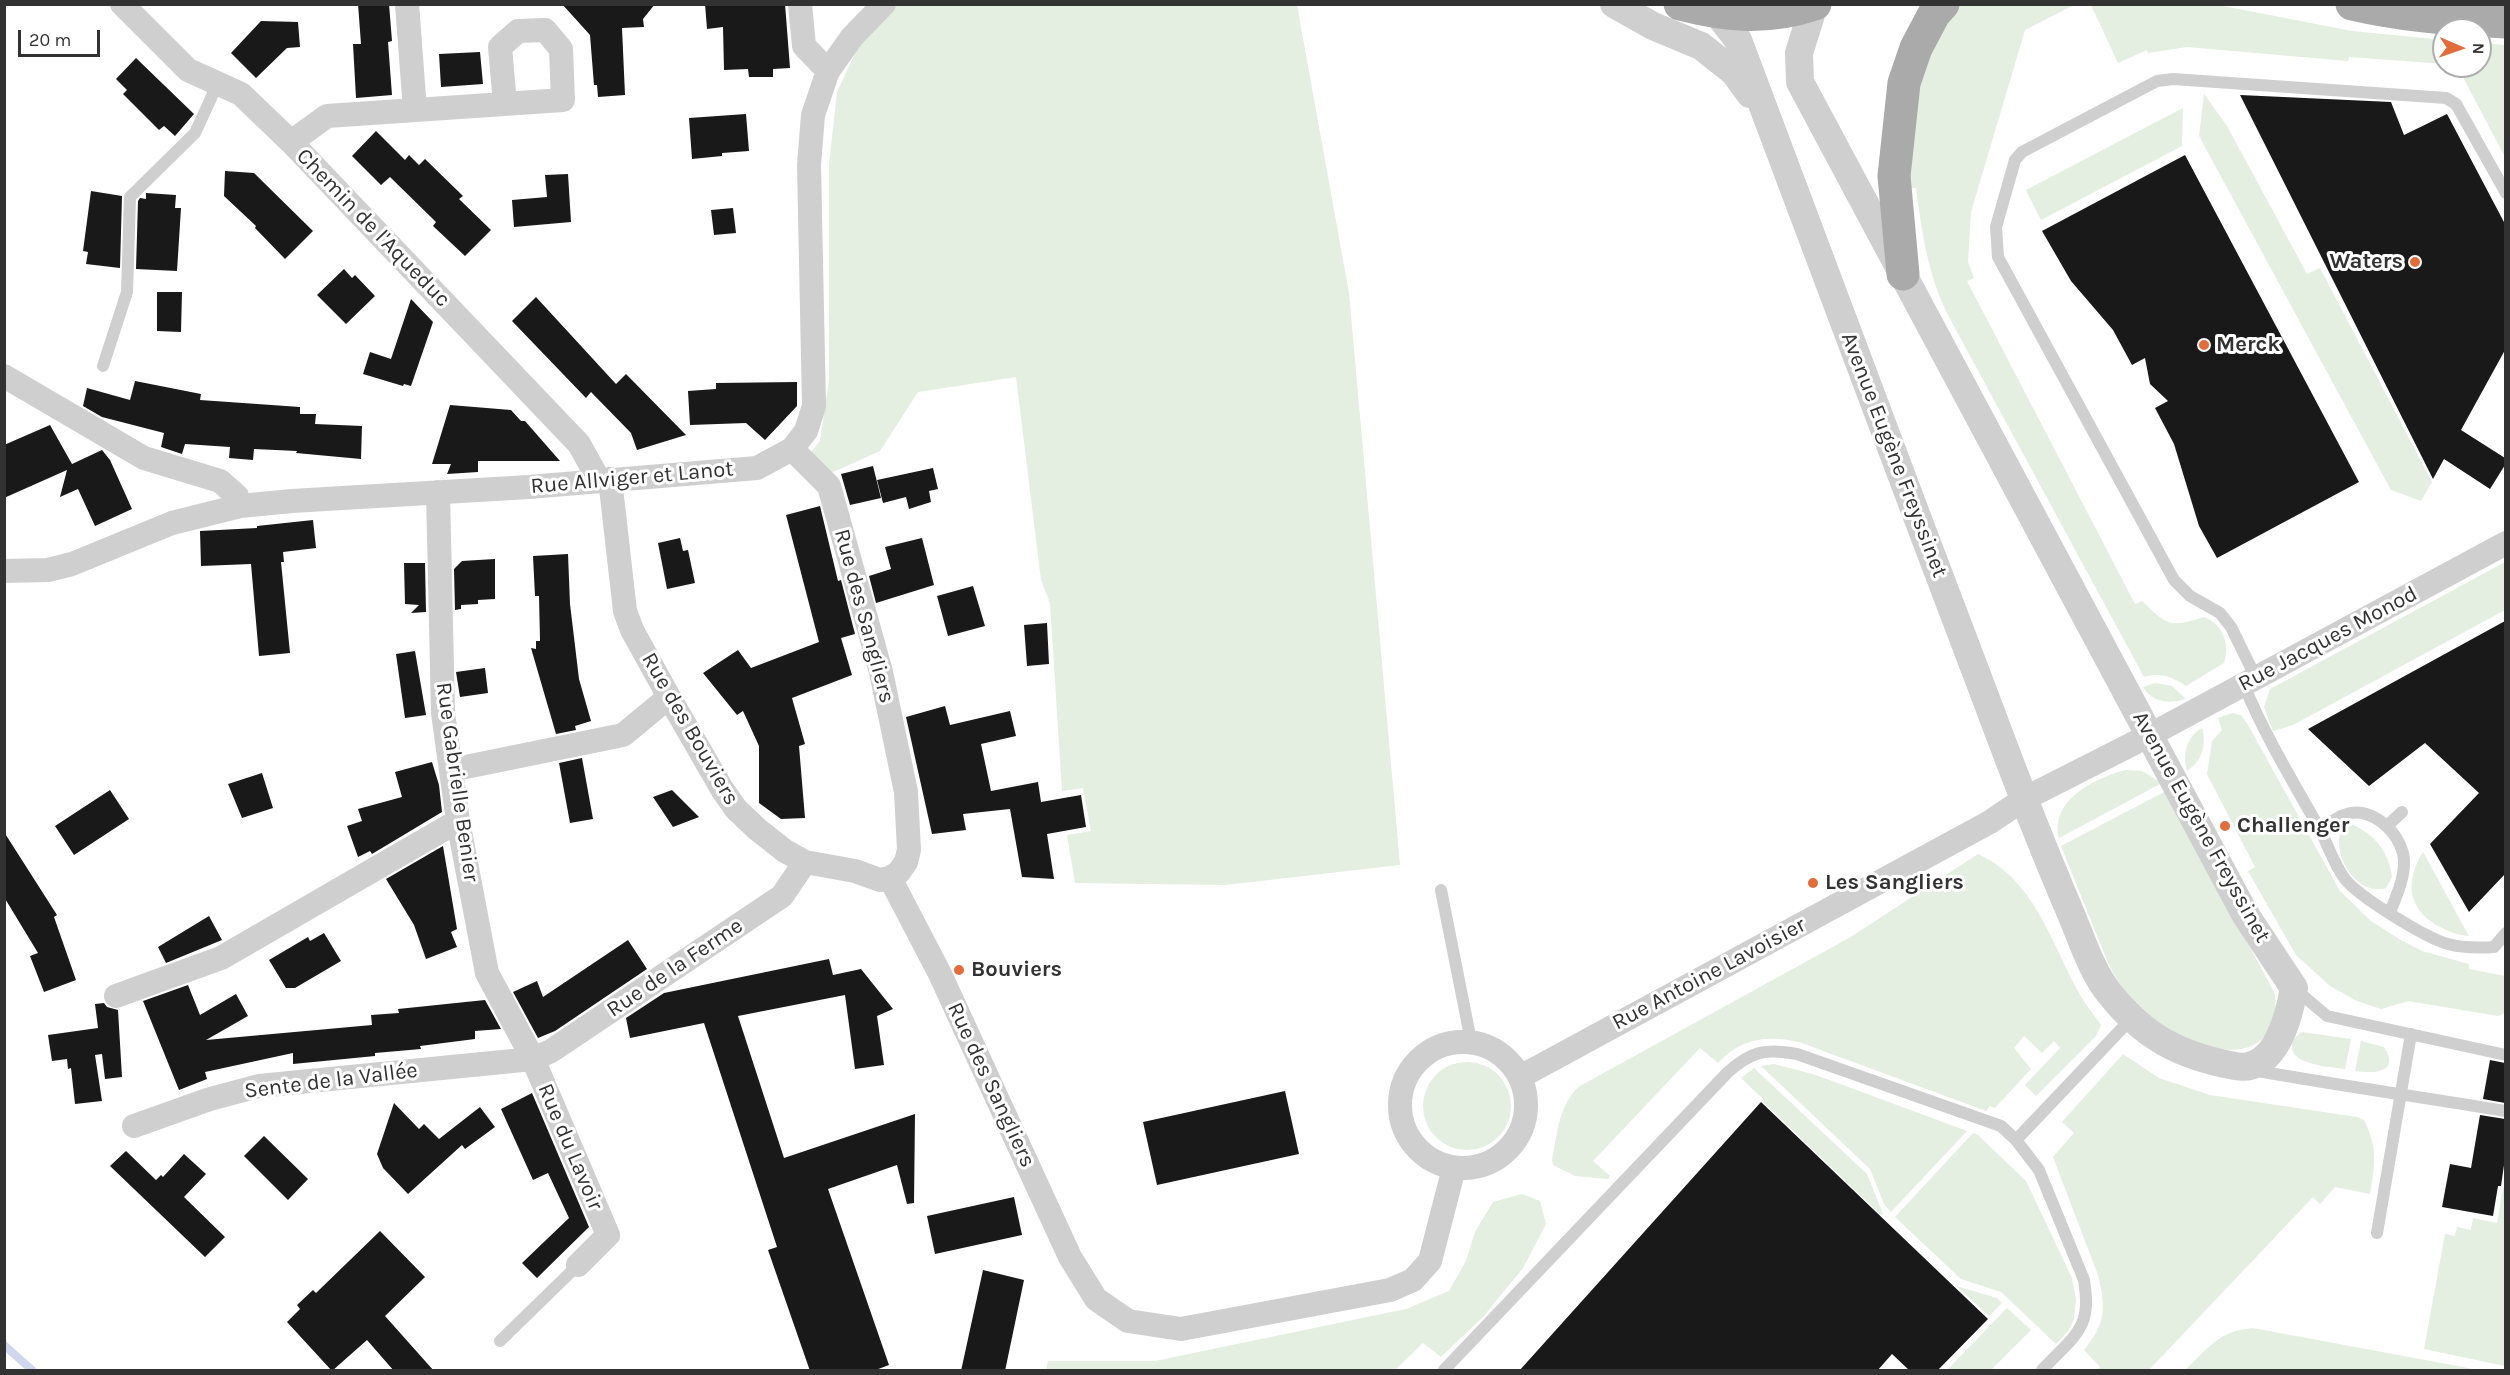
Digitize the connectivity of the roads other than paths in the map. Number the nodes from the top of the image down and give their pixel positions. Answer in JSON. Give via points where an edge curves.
{"nodes":[{"id":1,"x":122,"y":4,"type":"edge"},
{"id":2,"x":407,"y":4,"type":"edge"},
{"id":3,"x":800,"y":4,"type":"edge"},
{"id":4,"x":884,"y":4,"type":"edge"},
{"id":5,"x":1614,"y":4,"type":"edge"},
{"id":6,"x":1680,"y":4,"type":"edge"},
{"id":7,"x":1943,"y":4,"type":"edge"},
{"id":8,"x":2352,"y":4,"type":"edge"},
{"id":9,"x":1815,"y":5,"type":"edge"},
{"id":10,"x":1719,"y":14,"type":"junction"},
{"id":11,"x":2505,"y":22,"type":"edge"},
{"id":12,"x":828,"y":71,"type":"junction"},
{"id":13,"x":218,"y":83,"type":"junction"},
{"id":14,"x":505,"y":104,"type":"dead end"},
{"id":15,"x":415,"y":110,"type":"junction"},
{"id":16,"x":1767,"y":118,"type":"junction"},
{"id":17,"x":291,"y":142,"type":"junction"},
{"id":18,"x":2505,"y":193,"type":"edge"},
{"id":19,"x":1903,"y":274,"type":"junction"},
{"id":20,"x":103,"y":366,"type":"dead end"},
{"id":21,"x":4,"y":376,"type":"edge"},
{"id":22,"x":792,"y":449,"type":"junction"},
{"id":23,"x":604,"y":480,"type":"junction"},
{"id":24,"x":438,"y":492,"type":"junction"},
{"id":25,"x":240,"y":506,"type":"junction"},
{"id":26,"x":2505,"y":543,"type":"edge"},
{"id":27,"x":4,"y":571,"type":"edge"},
{"id":28,"x":2250,"y":682,"type":"junction"},
{"id":29,"x":669,"y":697,"type":"junction"},
{"id":30,"x":2150,"y":735,"type":"junction"},
{"id":31,"x":451,"y":770,"type":"junction"},
{"id":32,"x":2024,"y":800,"type":"junction"},
{"id":33,"x":2402,"y":812,"type":"dead end"},
{"id":34,"x":458,"y":821,"type":"junction"},
{"id":35,"x":2386,"y":826,"type":"junction"},
{"id":36,"x":2320,"y":830,"type":"junction"},
{"id":37,"x":805,"y":862,"type":"junction"},
{"id":38,"x":891,"y":879,"type":"junction"},
{"id":39,"x":1441,"y":890,"type":"dead end"},
{"id":40,"x":2390,"y":912,"type":"junction"},
{"id":41,"x":2505,"y":933,"type":"edge"},
{"id":42,"x":2494,"y":947,"type":"junction"},
{"id":43,"x":2505,"y":953,"type":"edge"},
{"id":44,"x":2294,"y":988,"type":"junction"},
{"id":45,"x":116,"y":996,"type":"dead end"},
{"id":46,"x":2131,"y":1019,"type":"junction"},
{"id":47,"x":2411,"y":1034,"type":"junction"},
{"id":48,"x":1471,"y":1041,"type":"junction"},
{"id":49,"x":2505,"y":1055,"type":"edge"},
{"id":50,"x":533,"y":1059,"type":"junction"},
{"id":51,"x":2243,"y":1068,"type":"junction"},
{"id":52,"x":1520,"y":1077,"type":"junction"},
{"id":53,"x":2400,"y":1094,"type":"junction"},
{"id":54,"x":2505,"y":1111,"type":"edge"},
{"id":55,"x":134,"y":1126,"type":"dead end"},
{"id":56,"x":2016,"y":1140,"type":"junction"},
{"id":57,"x":1454,"y":1168,"type":"junction"},
{"id":58,"x":2377,"y":1233,"type":"dead end"},
{"id":59,"x":578,"y":1265,"type":"joint"},
{"id":60,"x":500,"y":1341,"type":"dead end"},
{"id":61,"x":1444,"y":1371,"type":"edge"},
{"id":62,"x":2042,"y":1371,"type":"edge"}],
"edges":[{"from":1,"to":13,"type":"street","name":"Chemin de l'Aqueduc","via":[[188,70]]},
{"from":2,"to":15,"type":"street"},
{"from":3,"to":12,"type":"street","via":[[804,46]]},
{"from":4,"to":12,"type":"street","name":"Rue Allviger et Lanot","via":[[852,37]]},
{"from":5,"to":16,"type":"street","via":[[1701,46],[1734,72]]},
{"from":6,"to":10,"type":"main road"},
{"from":7,"to":19,"type":"main road","via":[[1916,48],[1904,83],[1894,176]]},
{"from":8,"to":11,"type":"main road","via":[[2442,20]]},
{"from":9,"to":10,"type":"main road","via":[[1764,15]]},
{"from":9,"to":19,"type":"street","name":"Avenue Eugène Freyssinet","via":[[1799,53],[1800,81]]},
{"from":10,"to":16,"type":"street","name":"Avenue Eugène Freyssinet","via":[[1738,40]]},
{"from":12,"to":22,"type":"street","name":"Rue Allviger et Lanot","via":[[813,115],[809,165],[814,406],[806,431]]},
{"from":13,"to":17,"type":"street","name":"Chemin de l'Aqueduc","via":[[241,94]]},
{"from":13,"to":20,"type":"lane","via":[[195,133],[130,197],[127,292]]},
{"from":14,"to":15,"type":"street"},
{"from":15,"to":17,"type":"street","via":[[327,116]]},
{"from":16,"to":32,"type":"street","name":"Avenue Eugène Freyssinet"},
{"from":17,"to":23,"type":"street","name":"Chemin de l'Aqueduc","via":[[579,444]]},
{"from":18,"to":28,"type":"lane","via":[[2456,104],[2446,98],[2196,80],[2157,81],[2022,152],[2015,160],[1996,227],[1998,257],[2174,580],[2190,596],[2220,613],[2231,627]]},
{"from":19,"to":30,"type":"street","name":"Avenue Eugène Freyssinet"},
{"from":21,"to":25,"type":"street","via":[[144,458],[220,482],[237,496]]},
{"from":22,"to":23,"type":"street","name":"Rue Allviger et Lanot","via":[[757,468]]},
{"from":22,"to":38,"type":"street","name":"Rue des Sangliers","via":[[829,486],[881,672],[906,792],[909,850],[906,862]]},
{"from":23,"to":24,"type":"street","name":"Rue Allviger et Lanot"},
{"from":23,"to":29,"type":"street","name":"Rue des Bouviers","via":[[625,611]]},
{"from":24,"to":25,"type":"street","name":"Rue Allviger et Lanot"},
{"from":24,"to":31,"type":"street","name":"Rue Gabrielle Benier","via":[[443,712]]},
{"from":25,"to":27,"type":"street","name":"Rue Allviger et Lanot","via":[[172,523],[72,564],[48,570]]},
{"from":26,"to":28,"type":"street","name":"Rue Jacques Monod"},
{"from":28,"to":30,"type":"street","name":"Rue Jacques Monod"},
{"from":28,"to":36,"type":"lane","via":[[2258,719]]},
{"from":29,"to":31,"type":"street","via":[[623,735]]},
{"from":29,"to":37,"type":"street","name":"Rue des Bouviers","via":[[736,809],[784,851]]},
{"from":30,"to":32,"type":"street","name":"Rue Jacques Monod"},
{"from":30,"to":44,"type":"street","name":"Avenue Eugène Freyssinet","via":[[2245,914]]},
{"from":31,"to":34,"type":"street","name":"Rue Gabrielle Benier"},
{"from":32,"to":46,"type":"street","name":"Avenue Eugène Freyssinet","via":[[2085,947],[2107,991]]},
{"from":32,"to":52,"type":"street","name":"Rue Antoine Lavoisier"},
{"from":33,"to":35,"type":"lane"},
{"from":34,"to":45,"type":"street","via":[[221,958]]},
{"from":34,"to":50,"type":"street","name":"Rue Gabrielle Benier","via":[[487,973]]},
{"from":35,"to":36,"type":"lane","via":[[2365,812],[2344,814]]},
{"from":35,"to":40,"type":"lane","via":[[2401,845],[2404,862],[2401,884]]},
{"from":36,"to":40,"type":"lane","via":[[2346,880],[2368,900]]},
{"from":37,"to":38,"type":"street","name":"Rue des Bouviers","via":[[880,880]]},
{"from":37,"to":50,"type":"street","name":"Rue de la Ferme","via":[[782,896],[551,1051]]},
{"from":38,"to":57,"type":"street","name":"Rue des Sangliers","via":[[940,974],[1070,1257],[1096,1299],[1128,1321],[1181,1329],[1390,1290],[1413,1280],[1430,1261]]},
{"from":39,"to":48,"type":"lane"},
{"from":40,"to":42,"type":"lane","via":[[2429,937],[2448,944]]},
{"from":41,"to":42,"type":"lane"},
{"from":42,"to":43,"type":"lane"},
{"from":44,"to":47,"type":"lane","via":[[2327,1016]]},
{"from":44,"to":51,"type":"street","via":[[2282,1035],[2266,1057]]},
{"from":46,"to":51,"type":"street","name":"Avenue Eugène Freyssinet","via":[[2181,1052]]},
{"from":46,"to":56,"type":"lane"},
{"from":47,"to":49,"type":"lane"},
{"from":47,"to":53,"type":"lane"},
{"from":48,"to":52,"type":"street","via":[[1500,1053]]},
{"from":48,"to":57,"type":"street","via":[[1449,1042],[1428,1051],[1412,1066],[1402,1085],[1399,1107],[1404,1129],[1415,1147],[1433,1161]]},
{"from":50,"to":55,"type":"street","name":"Sente de la Vallée","via":[[259,1086]]},
{"from":50,"to":59,"type":"street","name":"Rue du Lavoir","via":[[608,1235]]},
{"from":51,"to":53,"type":"lane"},
{"from":52,"to":57,"type":"street","via":[[1526,1095],[1525,1115],[1508,1150],[1473,1168]]},
{"from":53,"to":54,"type":"lane"},
{"from":53,"to":58,"type":"lane"},
{"from":56,"to":61,"type":"lane","via":[[2001,1126],[1797,1054],[1764,1051],[1745,1057]]},
{"from":56,"to":62,"type":"lane","via":[[2039,1170],[2084,1280],[2087,1297],[2085,1322],[2079,1332]]},
{"from":59,"to":60,"type":"lane"}]}
